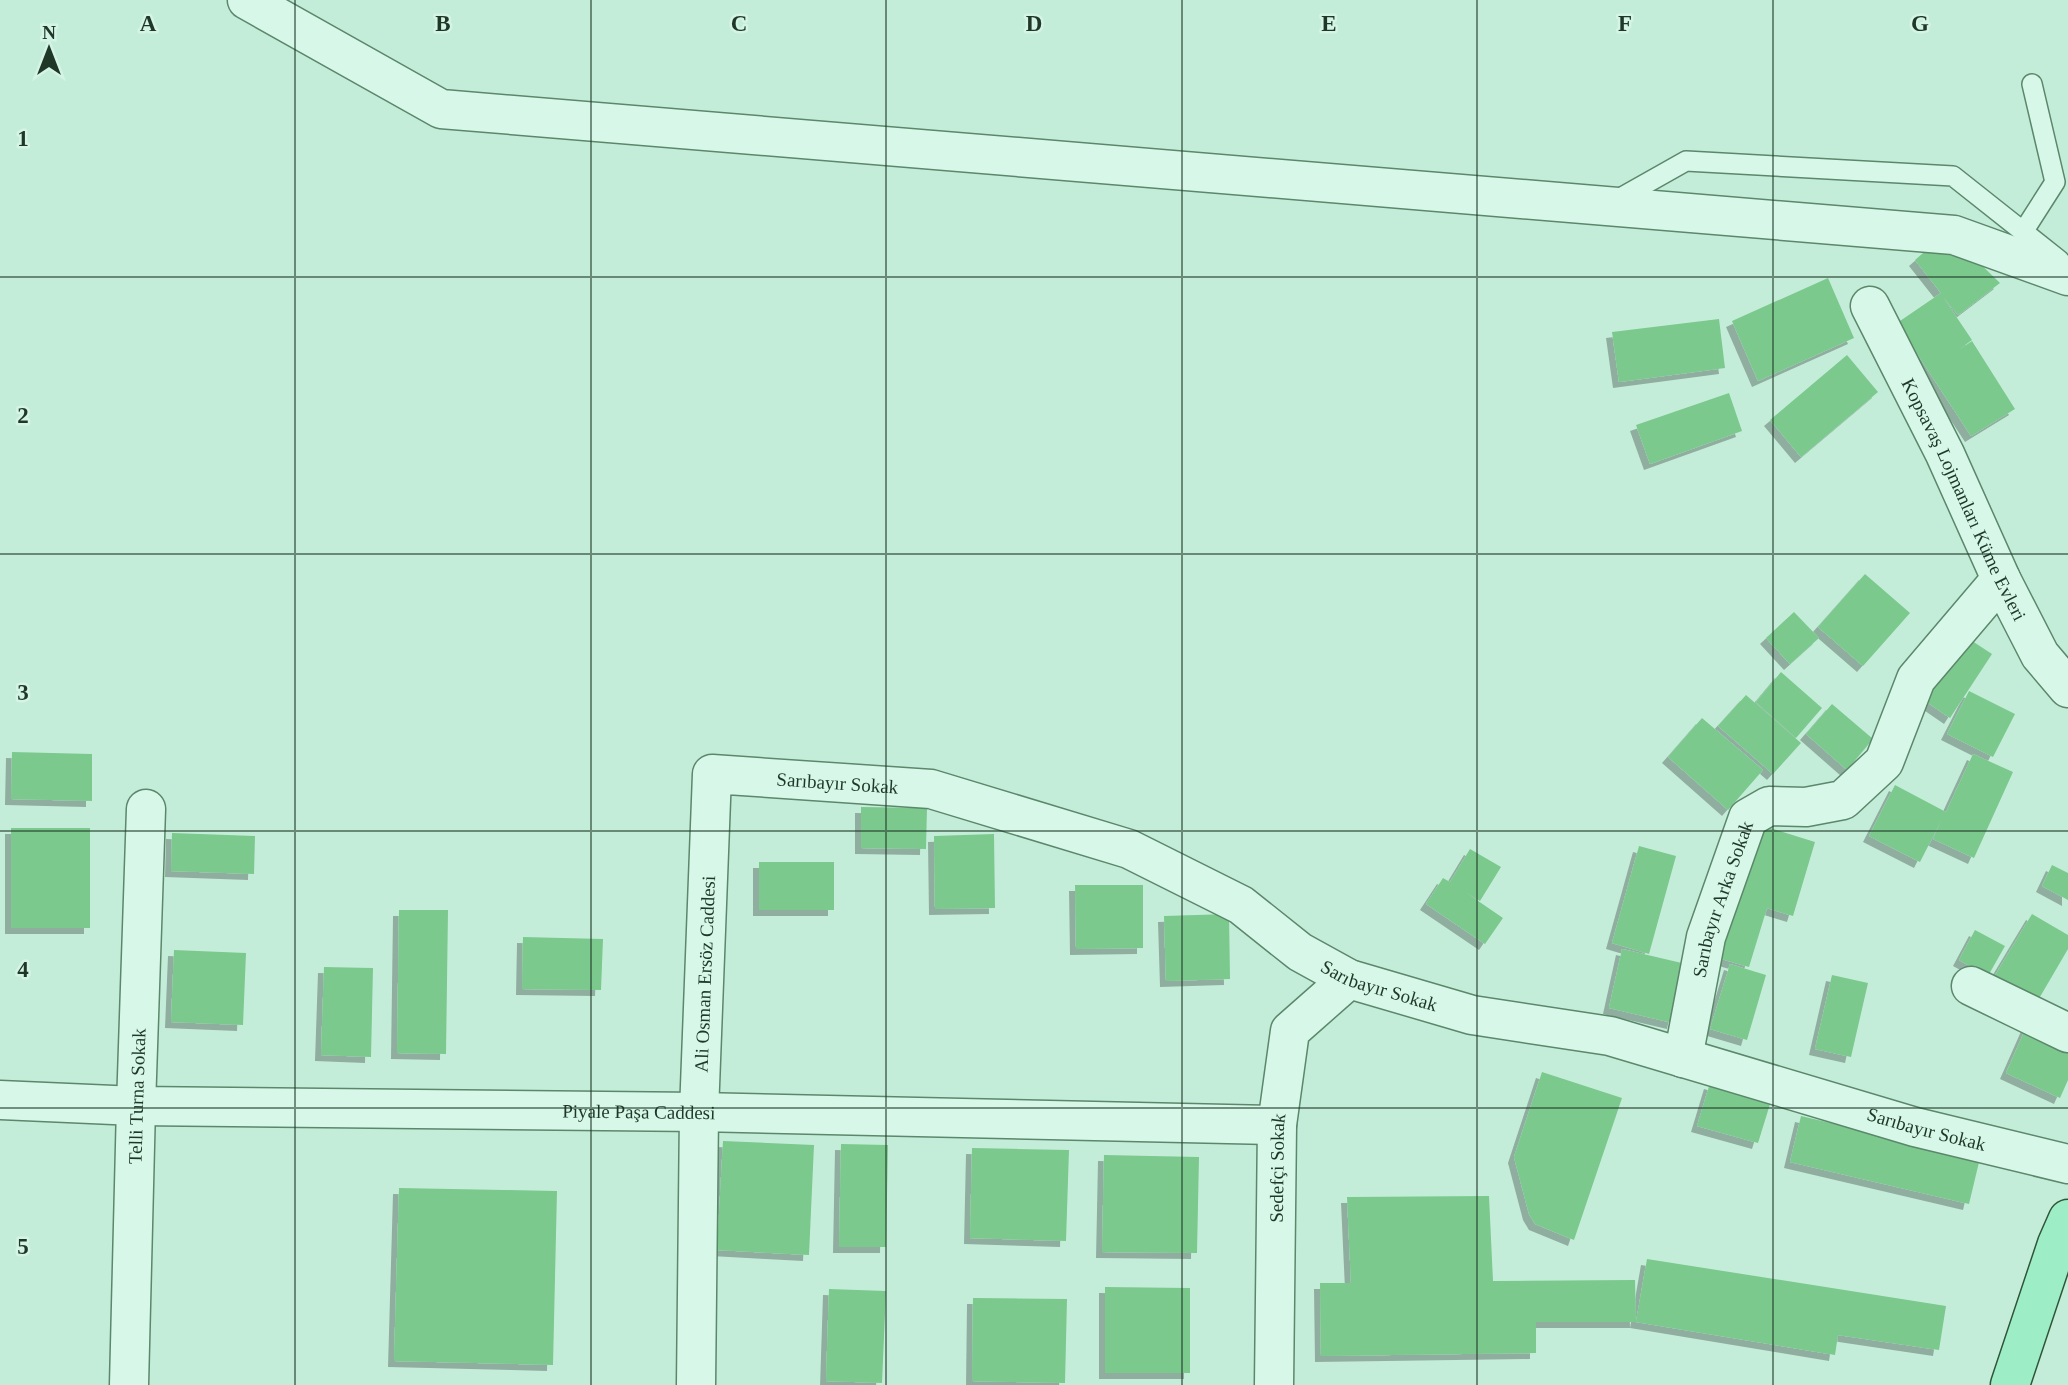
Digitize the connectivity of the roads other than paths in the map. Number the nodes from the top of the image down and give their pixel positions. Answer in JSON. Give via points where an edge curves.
{"nodes":[{"id":1,"x":247,"y":0,"type":"edge"},
{"id":2,"x":2032,"y":85,"type":"dead end"},
{"id":3,"x":1607,"y":205,"type":"junction"},
{"id":4,"x":2023,"y":232,"type":"junction"},
{"id":5,"x":2068,"y":267,"type":"edge"},
{"id":6,"x":2068,"y":276,"type":"edge"},
{"id":7,"x":1870,"y":306,"type":"dead end"},
{"id":8,"x":2001,"y":579,"type":"junction"},
{"id":9,"x":2068,"y":688,"type":"edge"},
{"id":10,"x":712,"y":774,"type":"joint"},
{"id":11,"x":146,"y":809,"type":"dead end"},
{"id":12,"x":1349,"y":979,"type":"junction"},
{"id":13,"x":1971,"y":986,"type":"dead end"},
{"id":14,"x":2068,"y":1033,"type":"edge"},
{"id":15,"x":1683,"y":1058,"type":"junction"},
{"id":16,"x":0,"y":1100,"type":"edge"},
{"id":17,"x":135,"y":1106,"type":"junction"},
{"id":18,"x":699,"y":1112,"type":"junction"},
{"id":19,"x":1276,"y":1125,"type":"junction"},
{"id":20,"x":2068,"y":1164,"type":"edge"},
{"id":21,"x":2068,"y":1219,"type":"edge"},
{"id":22,"x":129,"y":1385,"type":"edge"},
{"id":23,"x":696,"y":1385,"type":"edge"},
{"id":24,"x":1274,"y":1385,"type":"edge"},
{"id":25,"x":2010,"y":1385,"type":"edge"}],
"edges":[{"from":1,"to":3,"type":"street","via":[[441,109]]},
{"from":2,"to":4,"type":"lane","via":[[2055,182]]},
{"from":3,"to":4,"type":"lane","via":[[1686,162],[1953,176]]},
{"from":3,"to":6,"type":"street","via":[[1954,235]]},
{"from":4,"to":5,"type":"lane"},
{"from":7,"to":8,"type":"street","name":"Kopsavaş Lojmanları Küme Evleri","via":[[1945,454]]},
{"from":8,"to":9,"type":"street","name":"Kopsavaş Lojmanları Küme Evleri","via":[[2040,655]]},
{"from":8,"to":15,"type":"street","name":"Sarıbayır Arka Sokak","via":[[1916,679],[1884,762],[1843,800],[1806,807],[1769,806],[1748,818],[1706,937]]},
{"from":10,"to":12,"type":"street","name":"Sarıbayır Sokak","via":[[931,789],[1129,849],[1241,905],[1300,952]]},
{"from":10,"to":18,"type":"street","name":"Ali Osman Ersöz Caddesi"},
{"from":11,"to":17,"type":"street","name":"Telli Turna Sokak"},
{"from":12,"to":15,"type":"street","name":"Sarıbayır Sokak","via":[[1472,1015],[1610,1035]]},
{"from":12,"to":19,"type":"street","name":"Sedefçi Sokak","via":[[1290,1031]]},
{"from":13,"to":14,"type":"street"},
{"from":15,"to":20,"type":"street","name":"Sarıbayır Sokak","via":[[1915,1127]]},
{"from":16,"to":17,"type":"street","name":"Piyale Paşa Caddesi"},
{"from":17,"to":18,"type":"street","name":"Piyale Paşa Caddesi"},
{"from":17,"to":22,"type":"street","name":"Telli Turna Sokak"},
{"from":18,"to":19,"type":"street","name":"Piyale Paşa Caddesi"},
{"from":18,"to":23,"type":"street","name":"Ali Osman Ersöz Caddesi"},
{"from":19,"to":24,"type":"street","name":"Sedefçi Sokak"},
{"from":21,"to":25,"type":"main road"}]}
